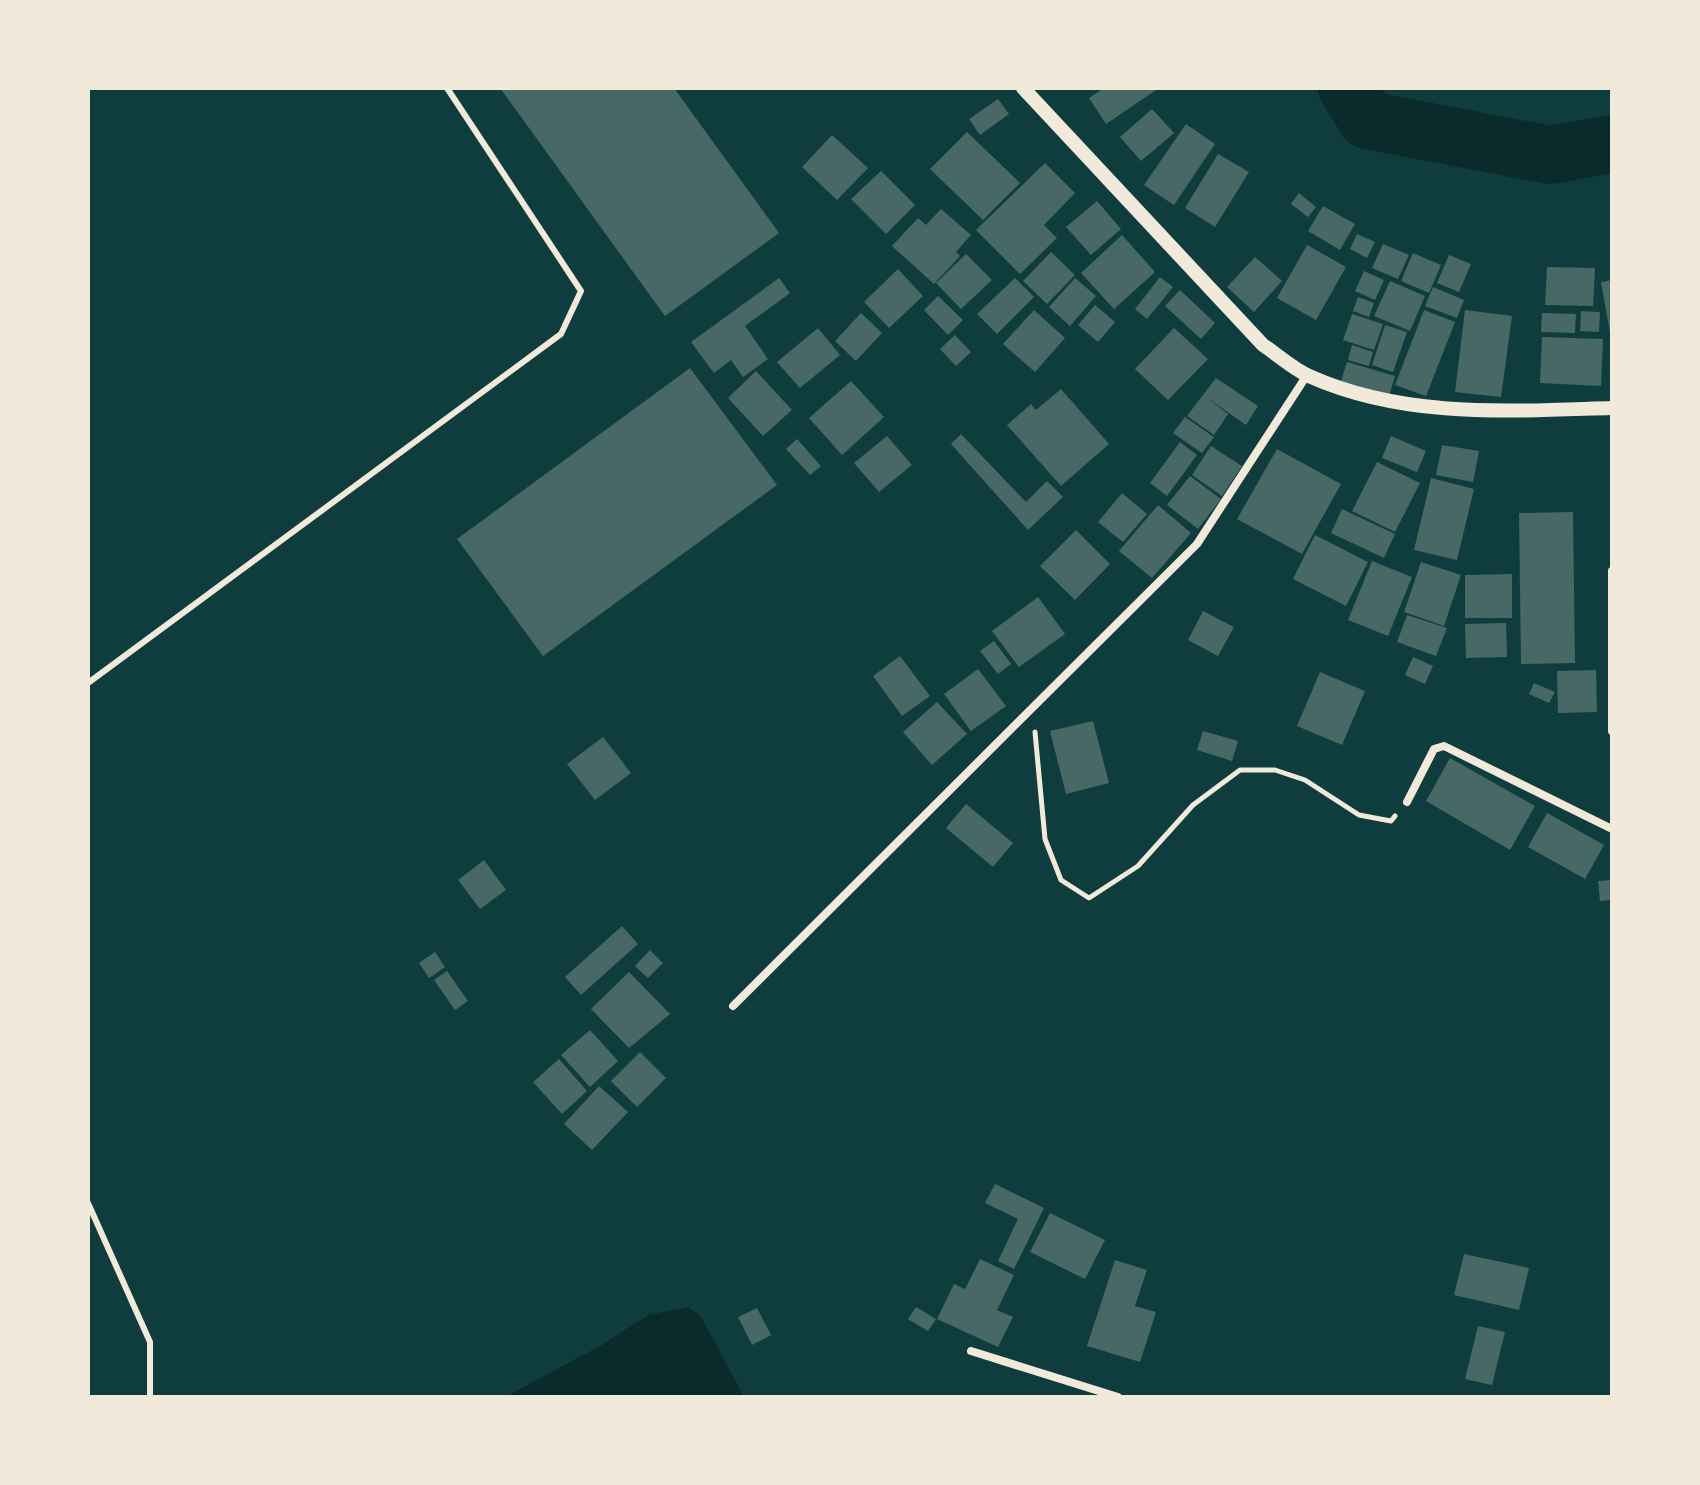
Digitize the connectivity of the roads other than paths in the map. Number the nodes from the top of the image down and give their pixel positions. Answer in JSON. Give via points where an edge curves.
{"nodes":[{"id":1,"x":447,"y":88,"type":"edge"},
{"id":2,"x":1023,"y":88,"type":"edge"},
{"id":3,"x":1307,"y":375,"type":"junction"},
{"id":4,"x":1612,"y":408,"type":"edge"},
{"id":5,"x":1612,"y":571,"type":"edge"},
{"id":6,"x":88,"y":683,"type":"edge"},
{"id":7,"x":1612,"y":731,"type":"edge"},
{"id":8,"x":1407,"y":802,"type":"road end"},
{"id":9,"x":1612,"y":829,"type":"edge"},
{"id":10,"x":733,"y":1006,"type":"dead end"},
{"id":11,"x":88,"y":1203,"type":"edge"},
{"id":12,"x":971,"y":1351,"type":"dead end"},
{"id":13,"x":150,"y":1397,"type":"edge"},
{"id":14,"x":1118,"y":1397,"type":"edge"}],
"edges":[{"from":1,"to":6,"type":"lane","via":[[581,291],[561,334]]},
{"from":2,"to":3,"type":"street","via":[[1263,345]]},
{"from":3,"to":4,"type":"street","via":[[1432,410]]},
{"from":3,"to":10,"type":"street","via":[[1197,544]]},
{"from":5,"to":7,"type":"street"},
{"from":8,"to":9,"type":"street","via":[[1434,749],[1444,746]]},
{"from":11,"to":13,"type":"lane","via":[[150,1342]]},
{"from":12,"to":14,"type":"street"}]}
